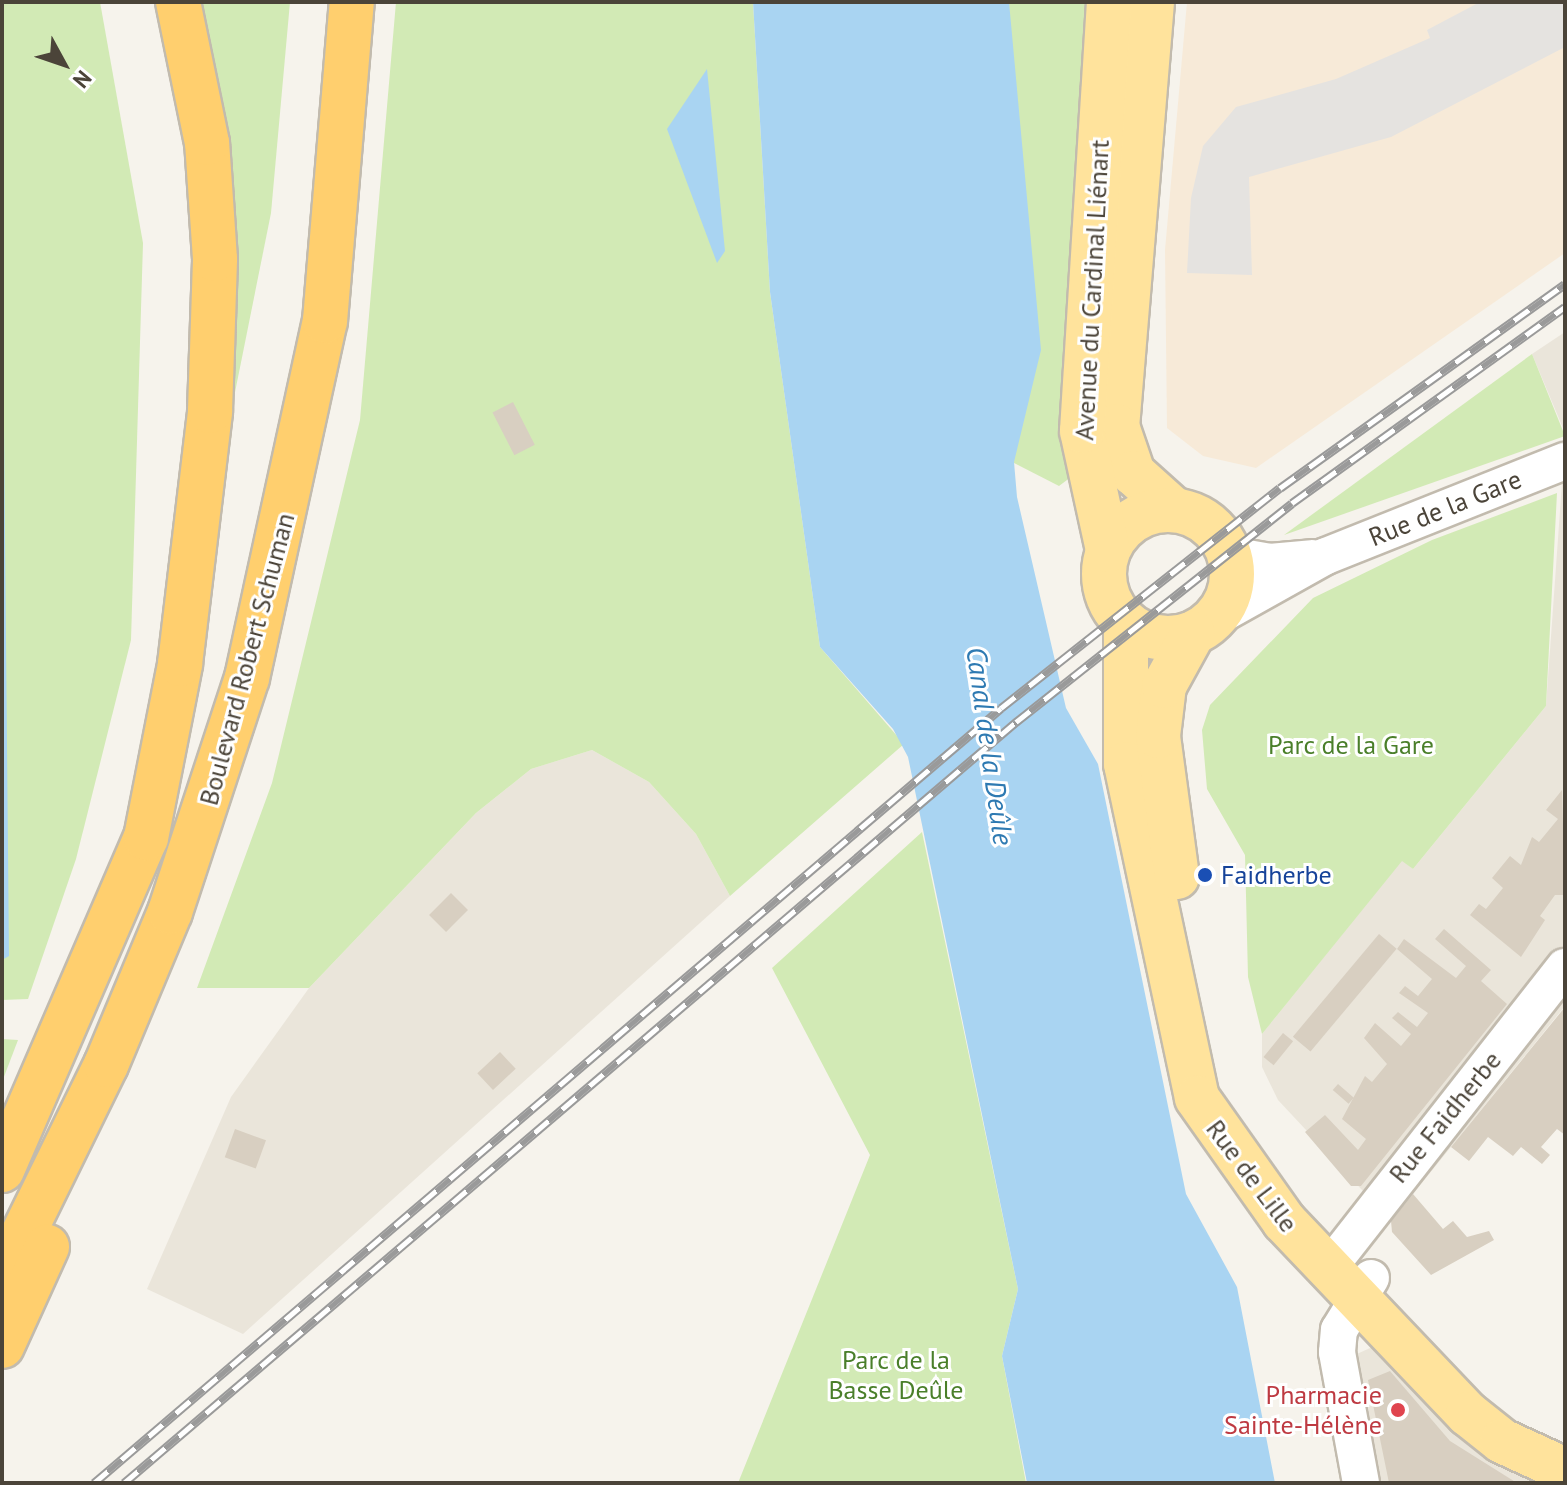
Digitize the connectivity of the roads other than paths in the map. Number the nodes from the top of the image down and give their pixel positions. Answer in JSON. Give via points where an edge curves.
{"nodes":[{"id":1,"x":178,"y":2,"type":"edge"},
{"id":2,"x":352,"y":2,"type":"edge"},
{"id":3,"x":1109,"y":2,"type":"edge"},
{"id":4,"x":1152,"y":2,"type":"edge"},
{"id":5,"x":1565,"y":461,"type":"edge"},
{"id":6,"x":1173,"y":509,"type":"junction"},
{"id":7,"x":1108,"y":550,"type":"junction"},
{"id":8,"x":1230,"y":555,"type":"junction"},
{"id":9,"x":1326,"y":556,"type":"junction"},
{"id":10,"x":1126,"y":623,"type":"junction"},
{"id":11,"x":1204,"y":625,"type":"junction"},
{"id":12,"x":170,"y":912,"type":"junction"},
{"id":13,"x":1565,"y":967,"type":"edge"},
{"id":14,"x":2,"y":1170,"type":"edge"},
{"id":15,"x":1349,"y":1274,"type":"junction"},
{"id":16,"x":2,"y":1277,"type":"edge"},
{"id":17,"x":2,"y":1346,"type":"edge"},
{"id":18,"x":1565,"y":1449,"type":"edge"},
{"id":19,"x":1565,"y":1470,"type":"edge"},
{"id":20,"x":1361,"y":1483,"type":"edge"}],
"edges":[{"from":1,"to":14,"type":"highway","name":"Boulevard Robert Schuman","via":[[205,131],[215,259],[210,411],[180,664],[146,838]]},
{"from":2,"to":12,"type":"highway","name":"Boulevard Robert Schuman","via":[[333,260],[310,406],[247,678]]},
{"from":3,"to":7,"type":"main road","name":"Avenue du Cardinal Liénart","via":[[1082,431]]},
{"from":4,"to":6,"type":"main road","via":[[1117,426],[1133,473]]},
{"from":5,"to":9,"type":"street","name":"Rue de la Gare"},
{"from":6,"to":7,"type":"main road","via":[[1139,516]]},
{"from":6,"to":8,"type":"main road","via":[[1211,525]]},
{"from":7,"to":10,"type":"main road","via":[[1105,589]]},
{"from":8,"to":9,"type":"street","name":"Rue de la Gare","via":[[1270,562]]},
{"from":8,"to":11,"type":"main road","via":[[1229,593]]},
{"from":9,"to":11,"type":"street","name":"Rue de la Gare"},
{"from":10,"to":11,"type":"main road","via":[[1158,637]]},
{"from":10,"to":15,"type":"main road","name":"Rue de Lille","via":[[1126,764],[1197,1098],[1232,1156]]},
{"from":11,"to":15,"type":"main road","name":"Rue de Lille","via":[[1164,686],[1158,736],[1171,849],[1215,1062],[1253,1139]]},
{"from":12,"to":16,"type":"highway","name":"Boulevard Robert Schuman","via":[[106,1065]]},
{"from":12,"to":17,"type":"highway","via":[[129,1054]]},
{"from":13,"to":15,"type":"street","name":"Rue Faidherbe"},
{"from":15,"to":18,"type":"main road","name":"Rue de Lille","via":[[1497,1408]]},
{"from":15,"to":19,"type":"main road","name":"Rue de Lille","via":[[1489,1433]]},
{"from":15,"to":20,"type":"street","name":"Rue Faidherbe","via":[[1337,1352]]}]}
